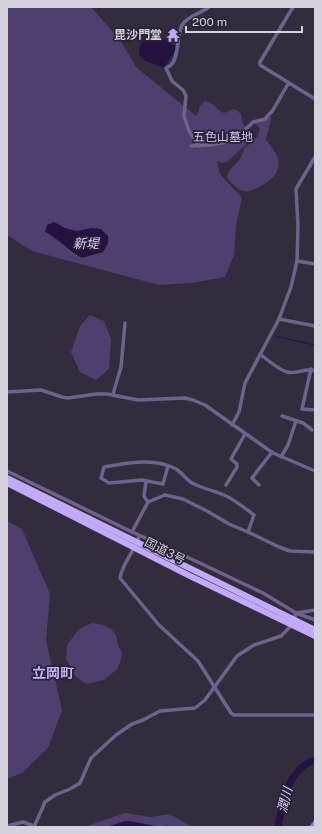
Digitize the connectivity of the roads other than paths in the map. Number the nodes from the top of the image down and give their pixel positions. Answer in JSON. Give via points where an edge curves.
{"nodes":[{"id":1,"x":208,"y":7,"type":"edge"},
{"id":2,"x":293,"y":7,"type":"edge"},
{"id":3,"x":288,"y":84,"type":"junction"},
{"id":4,"x":315,"y":99,"type":"edge"},
{"id":5,"x":191,"y":146,"type":"dead end"},
{"id":6,"x":199,"y":146,"type":"junction"},
{"id":7,"x":315,"y":157,"type":"edge"},
{"id":8,"x":297,"y":261,"type":"junction"},
{"id":9,"x":315,"y":264,"type":"edge"},
{"id":10,"x":279,"y":319,"type":"junction"},
{"id":11,"x":125,"y":323,"type":"dead end"},
{"id":12,"x":315,"y":326,"type":"edge"},
{"id":13,"x":260,"y":354,"type":"junction"},
{"id":14,"x":313,"y":370,"type":"edge"},
{"id":15,"x":7,"y":392,"type":"edge"},
{"id":16,"x":112,"y":394,"type":"junction"},
{"id":17,"x":315,"y":410,"type":"edge"},
{"id":18,"x":282,"y":416,"type":"dead end"},
{"id":19,"x":296,"y":421,"type":"junction"},
{"id":20,"x":232,"y":425,"type":"junction"},
{"id":21,"x":312,"y":430,"type":"dead end"},
{"id":22,"x":245,"y":434,"type":"junction"},
{"id":23,"x":272,"y":452,"type":"junction"},
{"id":24,"x":281,"y":457,"type":"junction"},
{"id":25,"x":168,"y":466,"type":"junction"},
{"id":26,"x":7,"y":471,"type":"edge"},
{"id":27,"x":315,"y":471,"type":"edge"},
{"id":28,"x":7,"y":478,"type":"edge"},
{"id":29,"x":146,"y":482,"type":"junction"},
{"id":30,"x":7,"y":483,"type":"edge"},
{"id":31,"x":226,"y":485,"type":"dead end"},
{"id":32,"x":259,"y":485,"type":"dead end"},
{"id":33,"x":148,"y":502,"type":"junction"},
{"id":34,"x":132,"y":532,"type":"junction"},
{"id":35,"x":248,"y":532,"type":"junction"},
{"id":36,"x":139,"y":536,"type":"junction"},
{"id":37,"x":136,"y":545,"type":"junction"},
{"id":38,"x":315,"y":552,"type":"edge"},
{"id":39,"x":315,"y":610,"type":"edge"},
{"id":40,"x":296,"y":613,"type":"junction"},
{"id":41,"x":315,"y":620,"type":"edge"},
{"id":42,"x":292,"y":623,"type":"junction"},
{"id":43,"x":315,"y":630,"type":"edge"},
{"id":44,"x":315,"y":636,"type":"edge"},
{"id":45,"x":213,"y":687,"type":"junction"},
{"id":46,"x":315,"y":715,"type":"edge"},
{"id":47,"x":315,"y":823,"type":"edge"},
{"id":48,"x":7,"y":826,"type":"edge"},
{"id":49,"x":34,"y":826,"type":"edge"},
{"id":50,"x":312,"y":827,"type":"edge"}],
"edges":[{"from":1,"to":6,"type":"street","via":[[182,23],[176,55],[171,66],[166,68],[172,81],[186,96],[184,116],[189,131]]},
{"from":2,"to":3,"type":"street","via":[[260,62],[260,65]]},
{"from":3,"to":4,"type":"street"},
{"from":3,"to":6,"type":"street","via":[[273,110],[264,119],[253,122],[234,141]]},
{"from":5,"to":6,"type":"street"},
{"from":7,"to":8,"type":"street","via":[[296,188]]},
{"from":8,"to":9,"type":"street"},
{"from":8,"to":10,"type":"street"},
{"from":10,"to":12,"type":"street"},
{"from":10,"to":13,"type":"street"},
{"from":11,"to":16,"type":"street","via":[[121,367]]},
{"from":13,"to":14,"type":"street","via":[[287,372]]},
{"from":13,"to":20,"type":"street","via":[[245,383],[239,412]]},
{"from":14,"to":17,"type":"street","via":[[302,409]]},
{"from":15,"to":16,"type":"street","via":[[41,390],[68,398]]},
{"from":16,"to":20,"type":"street","via":[[138,400],[194,400]]},
{"from":18,"to":19,"type":"street"},
{"from":19,"to":21,"type":"street"},
{"from":19,"to":24,"type":"street"},
{"from":20,"to":22,"type":"street"},
{"from":22,"to":23,"type":"street"},
{"from":22,"to":31,"type":"street","via":[[231,459],[237,467]]},
{"from":23,"to":24,"type":"street"},
{"from":23,"to":32,"type":"street","via":[[252,478]]},
{"from":24,"to":27,"type":"street"},
{"from":25,"to":29,"type":"street","via":[[163,484]]},
{"from":25,"to":29,"type":"street","via":[[139,462],[104,466],[100,478],[109,484],[142,480]]},
{"from":25,"to":35,"type":"street","via":[[192,483],[225,496],[254,515]]},
{"from":26,"to":34,"type":"street"},
{"from":28,"to":37,"type":"highway","name":"国道3号"},
{"from":29,"to":33,"type":"street","via":[[144,496]]},
{"from":30,"to":37,"type":"highway","name":"国道3号"},
{"from":33,"to":34,"type":"street"},
{"from":33,"to":35,"type":"street","via":[[165,495],[183,498]]},
{"from":34,"to":36,"type":"street"},
{"from":35,"to":38,"type":"street","via":[[290,551]]},
{"from":36,"to":37,"type":"street"},
{"from":36,"to":40,"type":"street","via":[[263,593]]},
{"from":37,"to":42,"type":"highway","name":"国道3号"},
{"from":37,"to":45,"type":"street","via":[[120,578],[159,625],[198,661]]},
{"from":39,"to":40,"type":"street"},
{"from":40,"to":41,"type":"street"},
{"from":40,"to":42,"type":"street"},
{"from":42,"to":43,"type":"highway","name":"国道3号"},
{"from":42,"to":44,"type":"highway","name":"国道3号"},
{"from":42,"to":45,"type":"street","via":[[281,636],[254,645],[237,656]]},
{"from":45,"to":46,"type":"street","via":[[234,715]]},
{"from":45,"to":49,"type":"street","via":[[205,700],[195,708],[160,711],[116,735],[91,758],[80,783],[45,802]]},
{"from":47,"to":50,"type":"street"},
{"from":48,"to":49,"type":"street","via":[[23,822]]}]}
